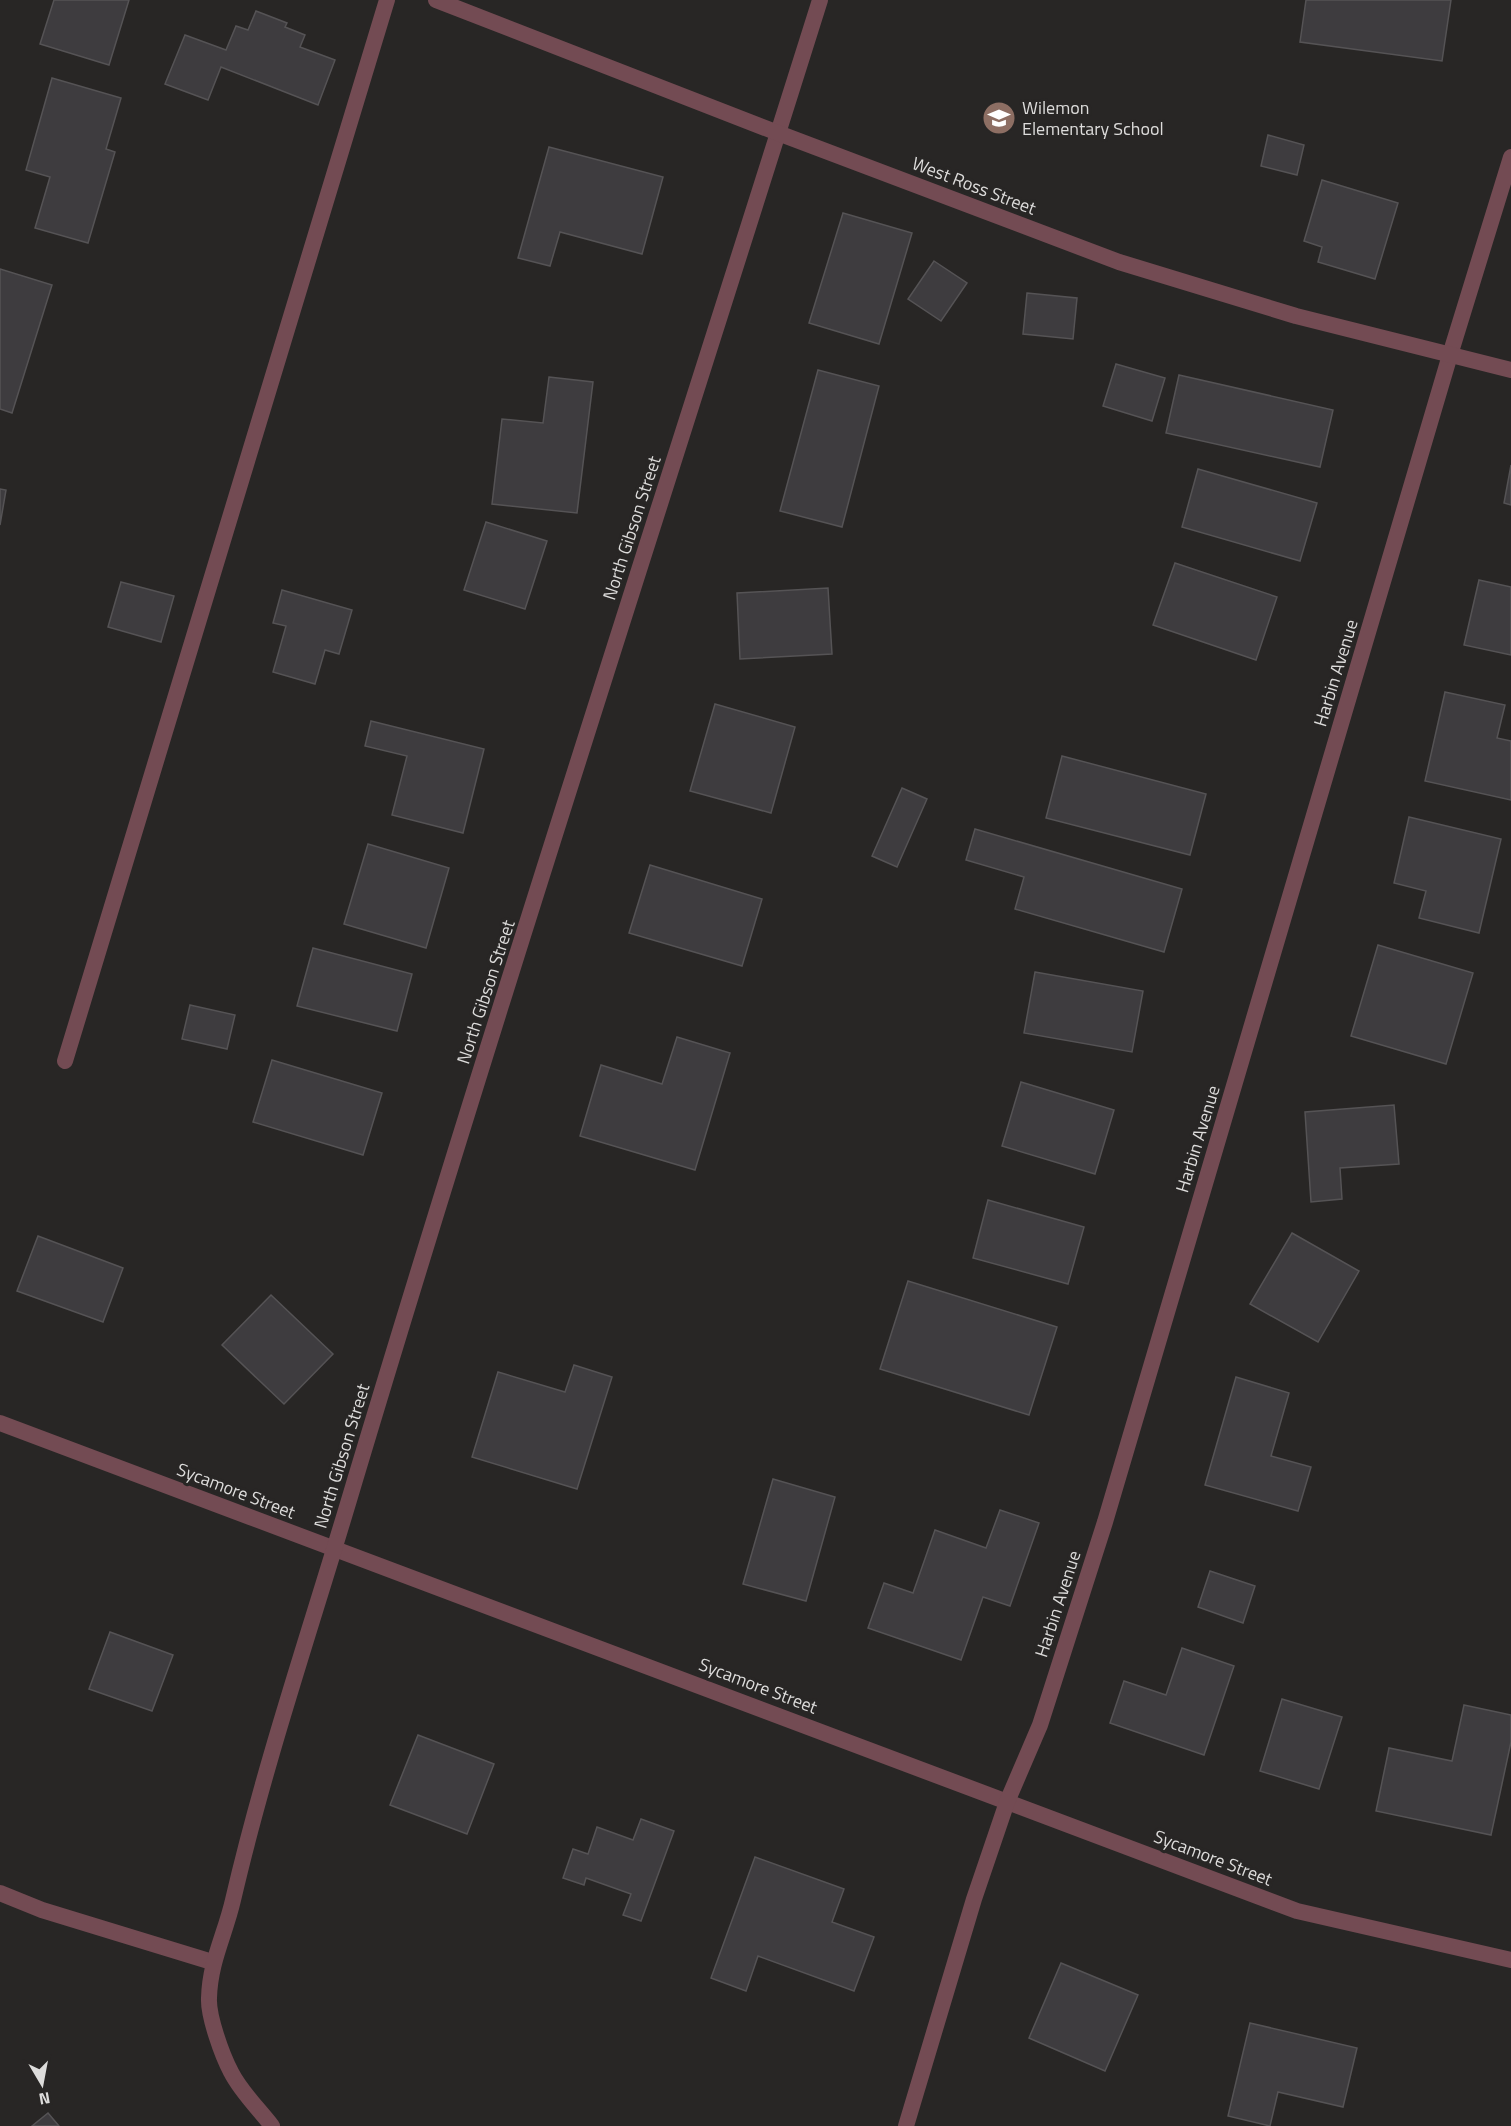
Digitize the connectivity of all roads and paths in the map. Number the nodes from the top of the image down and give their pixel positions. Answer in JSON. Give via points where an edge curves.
{"nodes":[{"id":1,"x":387,"y":0,"type":"edge"},
{"id":2,"x":436,"y":0,"type":"edge"},
{"id":3,"x":820,"y":0,"type":"edge"},
{"id":4,"x":778,"y":133,"type":"junction"},
{"id":5,"x":1511,"y":157,"type":"edge"},
{"id":6,"x":1450,"y":355,"type":"junction"},
{"id":7,"x":1511,"y":370,"type":"edge"},
{"id":8,"x":65,"y":1061,"type":"dead end"},
{"id":9,"x":0,"y":1423,"type":"edge"},
{"id":10,"x":335,"y":1549,"type":"junction"},
{"id":11,"x":1007,"y":1802,"type":"junction"},
{"id":12,"x":0,"y":1893,"type":"edge"},
{"id":13,"x":1511,"y":1960,"type":"edge"},
{"id":14,"x":212,"y":1962,"type":"junction"},
{"id":15,"x":272,"y":2126,"type":"edge"},
{"id":16,"x":906,"y":2126,"type":"edge"}],
"edges":[{"from":1,"to":8,"type":"street"},
{"from":2,"to":4,"type":"street","name":"West Ross Street"},
{"from":3,"to":4,"type":"street","name":"North Gibson Street"},
{"from":4,"to":6,"type":"street","name":"West Ross Street","via":[[1119,262],[1296,316]]},
{"from":4,"to":10,"type":"street","name":"North Gibson Street","via":[[420,1266]]},
{"from":5,"to":6,"type":"street","name":"Harbin Avenue"},
{"from":6,"to":7,"type":"street","name":"West Ross Street"},
{"from":6,"to":11,"type":"street","name":"Harbin Avenue","via":[[1105,1522],[1040,1725]]},
{"from":9,"to":10,"type":"street","name":"Sycamore Street"},
{"from":10,"to":11,"type":"street","name":"Sycamore Street"},
{"from":10,"to":14,"type":"street","name":"North Gibson Street","via":[[295,1674],[231,1910]]},
{"from":11,"to":13,"type":"street","name":"Sycamore Street","via":[[1298,1911]]},
{"from":11,"to":16,"type":"street","name":"Harbin Avenue"},
{"from":12,"to":14,"type":"street","via":[[42,1910]]},
{"from":14,"to":15,"type":"street","name":"North Gibson Street","via":[[210,2014],[232,2075]]}]}
